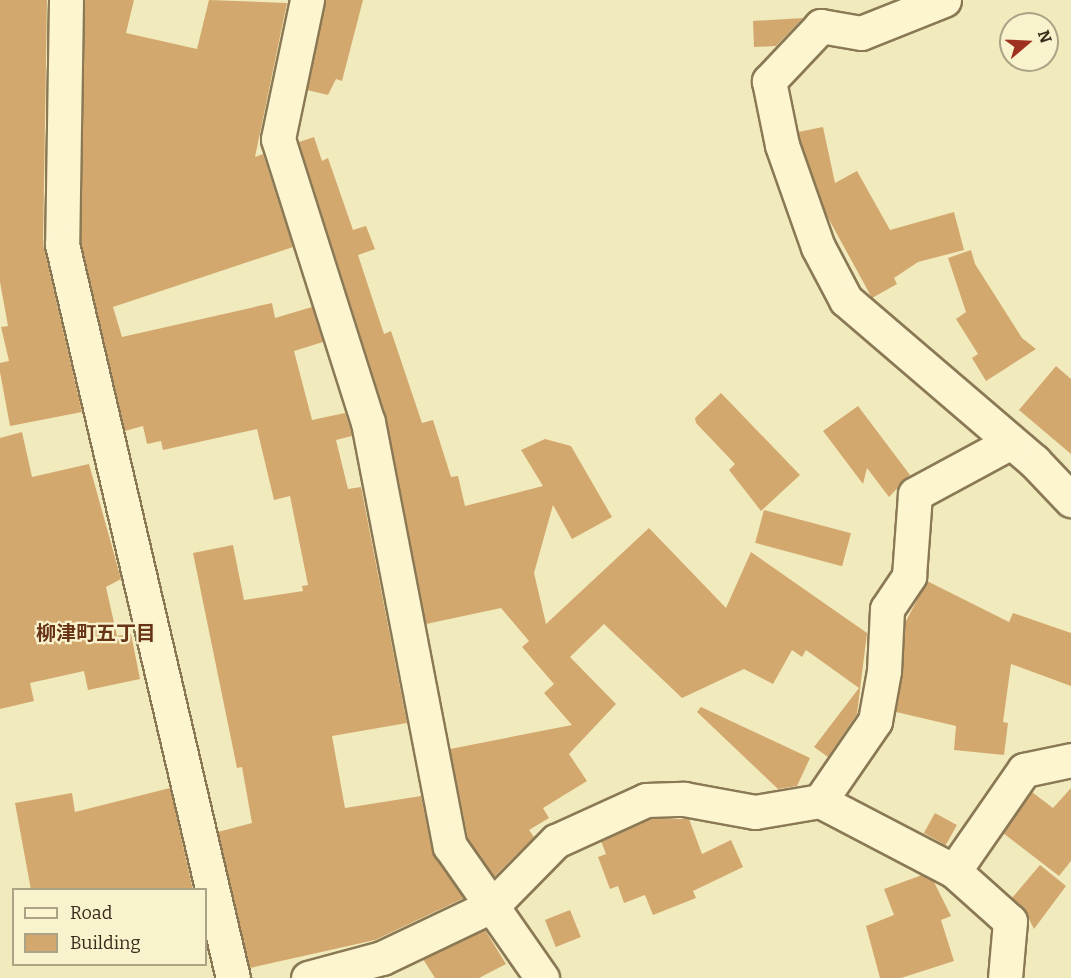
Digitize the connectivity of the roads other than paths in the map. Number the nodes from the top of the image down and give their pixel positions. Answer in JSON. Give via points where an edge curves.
{"nodes":[{"id":1,"x":66,"y":0,"type":"edge"},
{"id":2,"x":307,"y":0,"type":"edge"},
{"id":3,"x":944,"y":0,"type":"edge"},
{"id":4,"x":1011,"y":442,"type":"junction"},
{"id":5,"x":1071,"y":500,"type":"edge"},
{"id":6,"x":1071,"y":760,"type":"edge"},
{"id":7,"x":820,"y":801,"type":"junction"},
{"id":8,"x":954,"y":871,"type":"junction"},
{"id":9,"x":493,"y":905,"type":"junction"},
{"id":10,"x":383,"y":968,"type":"edge"},
{"id":11,"x":233,"y":978,"type":"edge"},
{"id":12,"x":308,"y":978,"type":"edge"},
{"id":13,"x":542,"y":978,"type":"edge"},
{"id":14,"x":1005,"y":978,"type":"edge"}],
"edges":[{"from":1,"to":11,"type":"street","via":[[62,244]]},
{"from":2,"to":9,"type":"street","via":[[278,140],[368,422],[450,846]]},
{"from":3,"to":4,"type":"street","via":[[861,33],[821,26],[769,81],[782,145],[818,247],[846,300]]},
{"from":4,"to":5,"type":"street"},
{"from":4,"to":7,"type":"street","via":[[915,494],[909,576],[886,609],[884,671],[875,721]]},
{"from":6,"to":8,"type":"street","via":[[1024,770]]},
{"from":7,"to":8,"type":"street"},
{"from":7,"to":9,"type":"street","via":[[755,812],[684,799],[646,800],[556,841]]},
{"from":8,"to":14,"type":"street","via":[[1010,921]]},
{"from":9,"to":10,"type":"street"},
{"from":9,"to":13,"type":"street"},
{"from":10,"to":12,"type":"street"}]}
